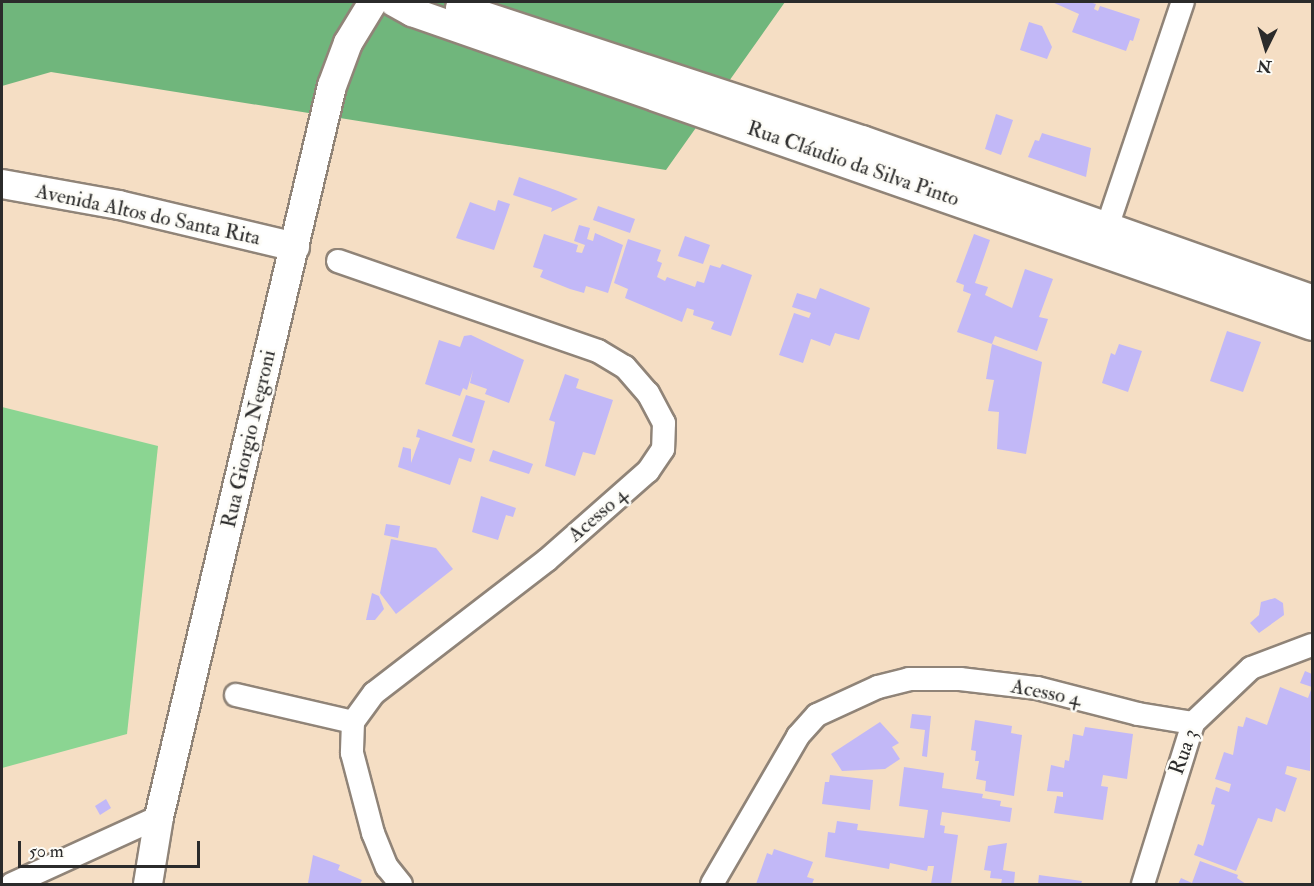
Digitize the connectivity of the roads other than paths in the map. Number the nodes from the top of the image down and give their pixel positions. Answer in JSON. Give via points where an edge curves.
{"nodes":[{"id":1,"x":373,"y":2,"type":"edge"},
{"id":2,"x":394,"y":2,"type":"edge"},
{"id":3,"x":439,"y":2,"type":"edge"},
{"id":4,"x":1183,"y":2,"type":"edge"},
{"id":5,"x":634,"y":76,"type":"junction"},
{"id":6,"x":2,"y":184,"type":"edge"},
{"id":7,"x":1103,"y":239,"type":"junction"},
{"id":8,"x":295,"y":247,"type":"junction"},
{"id":9,"x":338,"y":261,"type":"dead end"},
{"id":10,"x":1312,"y":299,"type":"edge"},
{"id":11,"x":1312,"y":326,"type":"edge"},
{"id":12,"x":1312,"y":645,"type":"edge"},
{"id":13,"x":236,"y":695,"type":"dead end"},
{"id":14,"x":353,"y":722,"type":"junction"},
{"id":15,"x":1193,"y":723,"type":"junction"},
{"id":16,"x":159,"y":817,"type":"junction"},
{"id":17,"x":12,"y":885,"type":"edge"},
{"id":18,"x":148,"y":885,"type":"edge"},
{"id":19,"x":401,"y":885,"type":"edge"},
{"id":20,"x":712,"y":885,"type":"edge"},
{"id":21,"x":1143,"y":885,"type":"edge"}],
"edges":[{"from":1,"to":8,"type":"street","name":"Rua Giorgio Negroni","via":[[348,43],[332,86]]},
{"from":2,"to":5,"type":"street","name":"Rua Cláudio da Silva Pinto","via":[[412,12]]},
{"from":3,"to":5,"type":"street","name":"Rua Cláudio da Silva Pinto"},
{"from":4,"to":7,"type":"street"},
{"from":5,"to":7,"type":"street","name":"Rua Cláudio da Silva Pinto"},
{"from":6,"to":8,"type":"street","name":"Avenida Altos do Santa Rita","via":[[119,205]]},
{"from":7,"to":10,"type":"street","name":"Rua Cláudio da Silva Pinto"},
{"from":7,"to":11,"type":"street","name":"Rua Cláudio da Silva Pinto"},
{"from":8,"to":16,"type":"street","name":"Rua Giorgio Negroni"},
{"from":9,"to":14,"type":"street","name":"Acesso 4","via":[[598,351],[625,367],[648,393],[664,423],[663,449],[648,471],[547,560],[374,693]]},
{"from":12,"to":15,"type":"street","name":"Rua 3","via":[[1251,668]]},
{"from":13,"to":14,"type":"street"},
{"from":14,"to":19,"type":"street","via":[[352,753],[373,833],[387,867]]},
{"from":15,"to":20,"type":"street","name":"Acesso 4","via":[[1138,714],[1037,688],[960,679],[909,679],[878,687],[817,715],[798,736]]},
{"from":15,"to":21,"type":"street","name":"Rua 3"},
{"from":16,"to":17,"type":"street"},
{"from":16,"to":18,"type":"street","name":"Rua Giorgio Negroni"}]}
